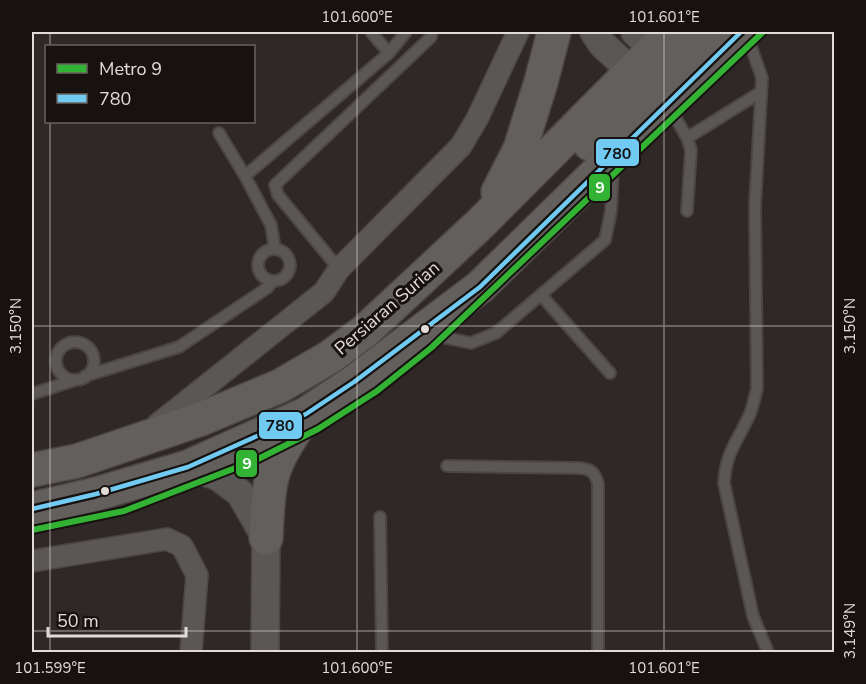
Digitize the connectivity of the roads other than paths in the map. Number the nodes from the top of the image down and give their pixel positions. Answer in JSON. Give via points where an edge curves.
{"nodes":[{"id":1,"x":371,"y":32,"type":"edge"},
{"id":2,"x":406,"y":32,"type":"edge"},
{"id":3,"x":432,"y":32,"type":"edge"},
{"id":4,"x":518,"y":32,"type":"edge"},
{"id":5,"x":554,"y":32,"type":"edge"},
{"id":6,"x":594,"y":32,"type":"edge"},
{"id":7,"x":707,"y":32,"type":"edge"},
{"id":8,"x":741,"y":32,"type":"edge"},
{"id":9,"x":746,"y":32,"type":"edge"},
{"id":10,"x":389,"y":53,"type":"junction"},
{"id":11,"x":654,"y":63,"type":"edge"},
{"id":12,"x":757,"y":94,"type":"junction"},
{"id":13,"x":219,"y":133,"type":"dead end"},
{"id":14,"x":689,"y":137,"type":"junction"},
{"id":15,"x":613,"y":156,"type":"junction"},
{"id":16,"x":245,"y":176,"type":"junction"},
{"id":17,"x":687,"y":211,"type":"dead end"},
{"id":18,"x":482,"y":223,"type":"junction"},
{"id":19,"x":275,"y":249,"type":"junction"},
{"id":20,"x":339,"y":269,"type":"junction"},
{"id":21,"x":272,"y":282,"type":"junction"},
{"id":22,"x":541,"y":295,"type":"junction"},
{"id":23,"x":421,"y":333,"type":"junction"},
{"id":24,"x":610,"y":373,"type":"dead end"},
{"id":25,"x":32,"y":394,"type":"edge"},
{"id":26,"x":306,"y":414,"type":"junction"},
{"id":27,"x":132,"y":443,"type":"junction"},
{"id":28,"x":200,"y":461,"type":"junction"},
{"id":29,"x":447,"y":466,"type":"dead end"},
{"id":30,"x":32,"y":470,"type":"edge"},
{"id":31,"x":32,"y":508,"type":"edge"},
{"id":32,"x":380,"y":517,"type":"dead end"},
{"id":33,"x":267,"y":538,"type":"junction"},
{"id":34,"x":32,"y":561,"type":"edge"},
{"id":35,"x":191,"y":652,"type":"edge"},
{"id":36,"x":265,"y":652,"type":"edge"},
{"id":37,"x":382,"y":652,"type":"edge"},
{"id":38,"x":598,"y":652,"type":"edge"},
{"id":39,"x":768,"y":652,"type":"edge"}],
"edges":[{"from":1,"to":10,"type":"lane"},
{"from":2,"to":10,"type":"lane"},
{"from":3,"to":20,"type":"lane","via":[[275,184],[278,195]]},
{"from":4,"to":20,"type":"street","via":[[461,146]]},
{"from":5,"to":18,"type":"main road","via":[[520,149]]},
{"from":6,"to":11,"type":"street","via":[[602,44]]},
{"from":7,"to":11,"type":"main road"},
{"from":8,"to":11,"type":"main road","name":"Persiaran Surian"},
{"from":9,"to":12,"type":"lane","via":[[762,78]]},
{"from":10,"to":16,"type":"lane"},
{"from":11,"to":14,"type":"lane"},
{"from":11,"to":15,"type":"main road","name":"Persiaran Surian"},
{"from":11,"to":18,"type":"main road","name":"Persiaran Surian"},
{"from":11,"to":28,"type":"main road","via":[[409,317],[343,369],[242,426]]},
{"from":12,"to":14,"type":"lane"},
{"from":12,"to":39,"type":"lane","via":[[757,389],[725,465],[724,483],[753,616]]},
{"from":13,"to":16,"type":"lane"},
{"from":14,"to":17,"type":"lane"},
{"from":15,"to":22,"type":"lane","via":[[611,211],[605,240]]},
{"from":15,"to":23,"type":"main road","name":"Persiaran Surian","via":[[480,287]]},
{"from":16,"to":19,"type":"lane","via":[[271,225]]},
{"from":18,"to":27,"type":"main road","name":"Persiaran Surian","via":[[365,331],[330,357],[280,386]]},
{"from":19,"to":21,"type":"lane","via":[[289,259],[290,270],[283,279]]},
{"from":19,"to":21,"type":"lane","via":[[261,254],[257,264],[262,278]]},
{"from":20,"to":27,"type":"street","via":[[324,292]]},
{"from":21,"to":25,"type":"lane","via":[[179,347]]},
{"from":22,"to":23,"type":"lane","via":[[496,333],[471,343]]},
{"from":22,"to":24,"type":"lane"},
{"from":23,"to":26,"type":"main road","name":"Persiaran Surian"},
{"from":26,"to":28,"type":"main road","name":"Persiaran Surian"},
{"from":26,"to":33,"type":"main road","via":[[286,444],[272,476]]},
{"from":27,"to":30,"type":"main road","name":"Persiaran Surian","via":[[77,461]]},
{"from":28,"to":31,"type":"main road","name":"Persiaran Surian","via":[[96,494]]},
{"from":28,"to":33,"type":"street","via":[[240,493]]},
{"from":29,"to":38,"type":"lane","via":[[579,468],[596,475]]},
{"from":32,"to":37,"type":"lane"},
{"from":33,"to":36,"type":"street"},
{"from":34,"to":35,"type":"street","via":[[167,539],[182,546],[197,575]]}]}
